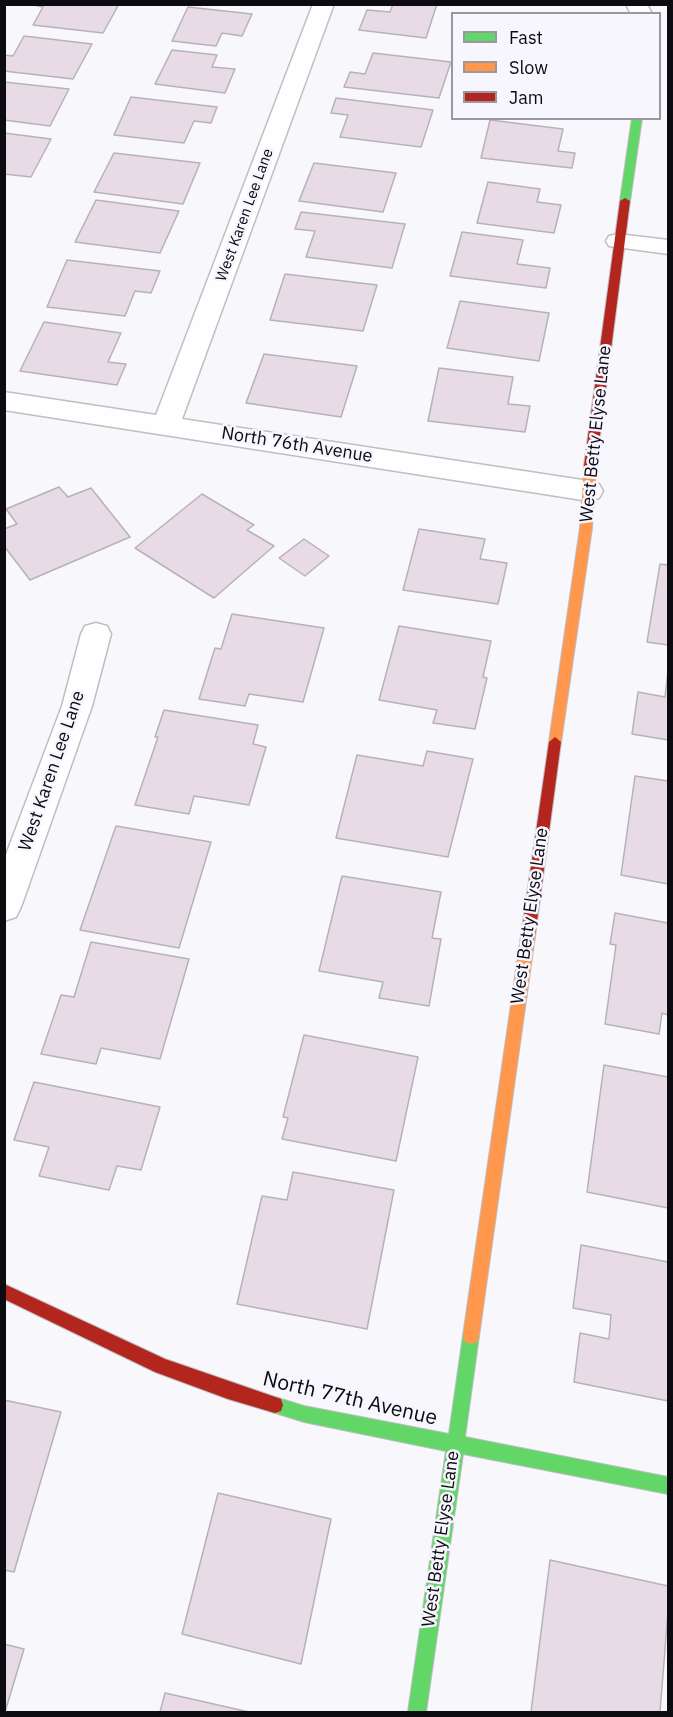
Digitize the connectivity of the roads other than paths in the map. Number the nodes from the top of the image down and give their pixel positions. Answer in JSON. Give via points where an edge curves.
{"nodes":[{"id":1,"x":324,"y":4,"type":"edge"},
{"id":2,"x":637,"y":120,"type":"edge"},
{"id":3,"x":618,"y":241,"type":"junction"},
{"id":4,"x":669,"y":247,"type":"edge"},
{"id":5,"x":4,"y":401,"type":"edge"},
{"id":6,"x":166,"y":425,"type":"junction"},
{"id":7,"x":589,"y":490,"type":"junction"},
{"id":8,"x":96,"y":634,"type":"dead end"},
{"id":9,"x":4,"y":907,"type":"edge"},
{"id":10,"x":4,"y":1291,"type":"edge"},
{"id":11,"x":454,"y":1445,"type":"junction"},
{"id":12,"x":669,"y":1486,"type":"edge"},
{"id":13,"x":417,"y":1713,"type":"edge"}],
"edges":[{"from":1,"to":6,"type":"street","name":"West Karen Lee Lane"},
{"from":2,"to":3,"type":"street","name":"West Betty Elyse Lane"},
{"from":3,"to":4,"type":"street"},
{"from":3,"to":7,"type":"street","name":"West Betty Elyse Lane","via":[[591,446]]},
{"from":5,"to":6,"type":"street","name":"North 76th Avenue"},
{"from":6,"to":7,"type":"street","name":"North 76th Avenue"},
{"from":7,"to":11,"type":"street","name":"West Betty Elyse Lane"},
{"from":8,"to":9,"type":"street","name":"West Karen Lee Lane","via":[[77,706]]},
{"from":10,"to":11,"type":"street","name":"North 77th Avenue","via":[[161,1366],[228,1391],[304,1414]]},
{"from":11,"to":12,"type":"street","name":"North 77th Avenue"},
{"from":11,"to":13,"type":"street","name":"West Betty Elyse Lane"}]}
